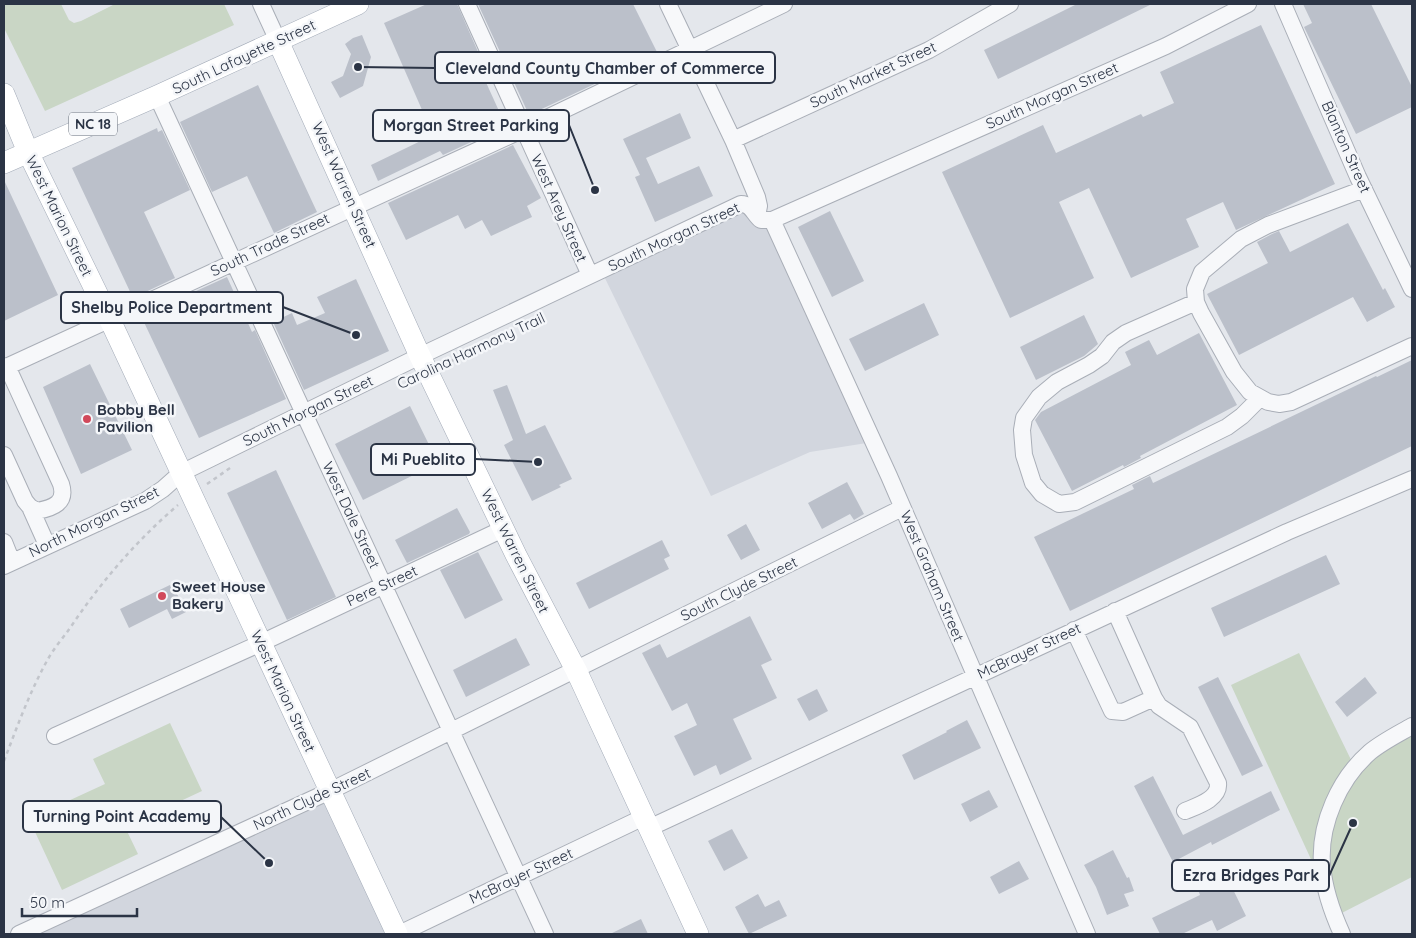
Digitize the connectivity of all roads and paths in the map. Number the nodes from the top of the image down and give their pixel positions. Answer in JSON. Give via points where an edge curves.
{"nodes":[{"id":1,"x":261,"y":4,"type":"edge"},
{"id":2,"x":358,"y":4,"type":"edge"},
{"id":3,"x":467,"y":4,"type":"edge"},
{"id":4,"x":668,"y":4,"type":"edge"},
{"id":5,"x":784,"y":4,"type":"edge"},
{"id":6,"x":1010,"y":4,"type":"edge"},
{"id":7,"x":1248,"y":4,"type":"edge"},
{"id":8,"x":1284,"y":4,"type":"edge"},
{"id":9,"x":278,"y":41,"type":"junction"},
{"id":10,"x":689,"y":49,"type":"junction"},
{"id":11,"x":4,"y":94,"type":"edge"},
{"id":12,"x":157,"y":96,"type":"junction"},
{"id":13,"x":524,"y":129,"type":"junction"},
{"id":14,"x":733,"y":140,"type":"junction"},
{"id":15,"x":28,"y":152,"type":"junction"},
{"id":16,"x":4,"y":163,"type":"edge"},
{"id":17,"x":1364,"y":190,"type":"junction"},
{"id":18,"x":354,"y":207,"type":"junction"},
{"id":19,"x":764,"y":218,"type":"junction"},
{"id":20,"x":234,"y":262,"type":"junction"},
{"id":21,"x":590,"y":275,"type":"junction"},
{"id":22,"x":1412,"y":289,"type":"edge"},
{"id":23,"x":1196,"y":302,"type":"junction"},
{"id":24,"x":110,"y":320,"type":"junction"},
{"id":25,"x":502,"y":336,"type":"dead end"},
{"id":26,"x":1412,"y":346,"type":"edge"},
{"id":27,"x":424,"y":364,"type":"junction"},
{"id":28,"x":6,"y":367,"type":"edge"},
{"id":29,"x":395,"y":387,"type":"dead end"},
{"id":30,"x":1260,"y":398,"type":"junction"},
{"id":31,"x":304,"y":414,"type":"junction"},
{"id":32,"x":4,"y":454,"type":"edge"},
{"id":33,"x":234,"y":466,"type":"dead end"},
{"id":34,"x":181,"y":473,"type":"junction"},
{"id":35,"x":1412,"y":479,"type":"edge"},
{"id":36,"x":191,"y":494,"type":"junction"},
{"id":37,"x":30,"y":507,"type":"junction"},
{"id":38,"x":902,"y":508,"type":"junction"},
{"id":39,"x":503,"y":529,"type":"junction"},
{"id":40,"x":4,"y":542,"type":"edge"},
{"id":41,"x":47,"y":545,"type":"junction"},
{"id":42,"x":8,"y":564,"type":"edge"},
{"id":43,"x":384,"y":586,"type":"junction"},
{"id":44,"x":1115,"y":611,"type":"junction"},
{"id":45,"x":1074,"y":630,"type":"junction"},
{"id":46,"x":261,"y":644,"type":"junction"},
{"id":47,"x":576,"y":670,"type":"junction"},
{"id":48,"x":975,"y":676,"type":"junction"},
{"id":49,"x":1154,"y":698,"type":"junction"},
{"id":50,"x":1412,"y":726,"type":"edge"},
{"id":51,"x":451,"y":731,"type":"junction"},
{"id":52,"x":55,"y":736,"type":"dead end"},
{"id":53,"x":4,"y":761,"type":"edge"},
{"id":54,"x":330,"y":791,"type":"junction"},
{"id":55,"x":1185,"y":811,"type":"dead end"},
{"id":56,"x":646,"y":823,"type":"junction"},
{"id":57,"x":519,"y":877,"type":"junction"},
{"id":58,"x":19,"y":934,"type":"edge"},
{"id":59,"x":398,"y":934,"type":"edge"},
{"id":60,"x":545,"y":934,"type":"edge"},
{"id":61,"x":698,"y":934,"type":"edge"},
{"id":62,"x":1087,"y":934,"type":"edge"},
{"id":63,"x":1342,"y":934,"type":"edge"}],
"edges":[{"from":1,"to":9,"type":"street","name":"West Warren Street"},
{"from":2,"to":9,"type":"main road","name":"South Lafayette Street","number":"NC 18"},
{"from":3,"to":13,"type":"street","name":"West Arey Street"},
{"from":4,"to":10,"type":"street","name":"West Graham Street"},
{"from":5,"to":10,"type":"street","name":"South Trade Street"},
{"from":6,"to":14,"type":"street","name":"South Market Street","via":[[929,50]]},
{"from":7,"to":19,"type":"street","name":"South Morgan Street","via":[[1166,46]]},
{"from":8,"to":17,"type":"street","name":"Blanton Street"},
{"from":9,"to":12,"type":"main road","name":"South Lafayette Street","number":"NC 18"},
{"from":9,"to":18,"type":"main road","name":"West Warren Street"},
{"from":10,"to":13,"type":"street","name":"South Trade Street"},
{"from":10,"to":14,"type":"street","name":"West Graham Street"},
{"from":11,"to":15,"type":"main road","name":"West Marion Street"},
{"from":12,"to":15,"type":"main road","number":"NC 18"},
{"from":12,"to":20,"type":"street","name":"West Dale Street"},
{"from":13,"to":18,"type":"street","name":"South Trade Street"},
{"from":13,"to":21,"type":"street","name":"West Arey Street"},
{"from":14,"to":19,"type":"street","name":"West Graham Street"},
{"from":15,"to":16,"type":"main road","number":"NC 18"},
{"from":15,"to":24,"type":"main road","name":"West Marion Street"},
{"from":17,"to":22,"type":"street","name":"Blanton Street"},
{"from":17,"to":23,"type":"street","via":[[1268,225],[1242,239],[1202,272],[1194,289]]},
{"from":18,"to":20,"type":"street","name":"South Trade Street"},
{"from":18,"to":27,"type":"main road","name":"West Warren Street"},
{"from":19,"to":21,"type":"street","name":"South Morgan Street","via":[[746,204],[741,204]]},
{"from":19,"to":38,"type":"street","name":"West Graham Street"},
{"from":20,"to":24,"type":"street","name":"South Trade Street"},
{"from":20,"to":31,"type":"street","name":"West Dale Street"},
{"from":21,"to":27,"type":"street","name":"South Morgan Street"},
{"from":23,"to":30,"type":"street","via":[[1234,372],[1250,392]]},
{"from":23,"to":30,"type":"street","via":[[1126,333],[1102,356],[1057,382],[1039,397],[1024,418],[1022,430],[1024,456],[1033,483],[1042,494],[1059,504],[1075,502],[1227,427]]},
{"from":24,"to":28,"type":"street","name":"South Trade Street"},
{"from":24,"to":34,"type":"main road","name":"West Marion Street"},
{"from":25,"to":27,"type":"path","name":"Carolina Harmony Trail"},
{"from":26,"to":30,"type":"street","via":[[1291,402],[1279,404]]},
{"from":27,"to":29,"type":"path","name":"Carolina Harmony Trail"},
{"from":27,"to":31,"type":"street","name":"South Morgan Street"},
{"from":27,"to":39,"type":"main road","name":"West Warren Street"},
{"from":28,"to":37,"type":"street","via":[[63,492],[56,505],[37,511]]},
{"from":31,"to":34,"type":"street","name":"South Morgan Street"},
{"from":31,"to":43,"type":"street","name":"West Dale Street"},
{"from":32,"to":37,"type":"street"},
{"from":33,"to":36,"type":"path"},
{"from":34,"to":36,"type":"main road","name":"West Marion Street"},
{"from":34,"to":41,"type":"street","name":"North Morgan Street","via":[[145,501]]},
{"from":35,"to":44,"type":"street","name":"McBrayer Street"},
{"from":36,"to":46,"type":"main road","name":"West Marion Street"},
{"from":36,"to":53,"type":"path","via":[[118,563],[85,605],[48,660]]},
{"from":37,"to":41,"type":"street"},
{"from":38,"to":47,"type":"street","name":"South Clyde Street"},
{"from":38,"to":48,"type":"street","name":"West Graham Street"},
{"from":39,"to":43,"type":"street","name":"Pere Street"},
{"from":39,"to":47,"type":"main road","name":"West Warren Street"},
{"from":40,"to":42,"type":"street"},
{"from":41,"to":42,"type":"street","name":"North Morgan Street"},
{"from":43,"to":46,"type":"street","name":"Pere Street"},
{"from":43,"to":51,"type":"street","name":"West Dale Street"},
{"from":44,"to":45,"type":"street","name":"McBrayer Street"},
{"from":44,"to":49,"type":"street"},
{"from":45,"to":48,"type":"street","name":"McBrayer Street"},
{"from":45,"to":49,"type":"street","via":[[1112,711],[1123,712]]},
{"from":46,"to":52,"type":"street","name":"Pere Street"},
{"from":46,"to":54,"type":"main road","name":"West Marion Street"},
{"from":47,"to":51,"type":"street","name":"North Clyde Street"},
{"from":47,"to":56,"type":"main road","name":"West Warren Street"},
{"from":48,"to":56,"type":"street","name":"McBrayer Street"},
{"from":48,"to":62,"type":"street","name":"West Graham Street"},
{"from":49,"to":55,"type":"street","via":[[1159,706],[1190,727],[1218,783],[1216,794]]},
{"from":50,"to":63,"type":"street","via":[[1370,752],[1340,788],[1330,810],[1323,840],[1322,864],[1326,892]]},
{"from":51,"to":54,"type":"street","name":"North Clyde Street"},
{"from":51,"to":57,"type":"street","name":"West Dale Street"},
{"from":54,"to":58,"type":"street","name":"North Clyde Street"},
{"from":54,"to":59,"type":"main road","name":"West Marion Street"},
{"from":56,"to":57,"type":"street","name":"McBrayer Street"},
{"from":56,"to":61,"type":"main road","name":"West Warren Street"},
{"from":57,"to":59,"type":"street","name":"McBrayer Street"},
{"from":57,"to":60,"type":"street","name":"West Dale Street"}]}
